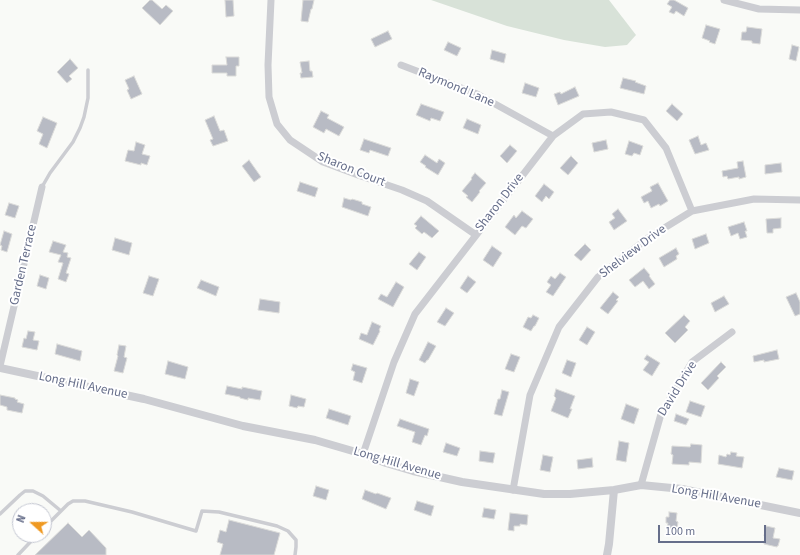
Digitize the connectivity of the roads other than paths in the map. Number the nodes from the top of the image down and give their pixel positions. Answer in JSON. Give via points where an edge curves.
{"nodes":[{"id":1,"x":271,"y":0,"type":"edge"},
{"id":2,"x":724,"y":0,"type":"edge"},
{"id":3,"x":800,"y":10,"type":"edge"},
{"id":4,"x":402,"y":65,"type":"dead end"},
{"id":5,"x":88,"y":70,"type":"dead end"},
{"id":6,"x":552,"y":136,"type":"junction"},
{"id":7,"x":42,"y":187,"type":"joint"},
{"id":8,"x":800,"y":200,"type":"edge"},
{"id":9,"x":692,"y":212,"type":"junction"},
{"id":10,"x":476,"y":235,"type":"junction"},
{"id":11,"x":732,"y":332,"type":"dead end"},
{"id":12,"x":0,"y":367,"type":"edge"},
{"id":13,"x":364,"y":454,"type":"junction"},
{"id":14,"x":641,"y":485,"type":"junction"},
{"id":15,"x":513,"y":490,"type":"junction"},
{"id":16,"x":614,"y":490,"type":"junction"},
{"id":17,"x":61,"y":510,"type":"junction"},
{"id":18,"x":800,"y":513,"type":"edge"},
{"id":19,"x":0,"y":514,"type":"edge"},
{"id":20,"x":52,"y":520,"type":"edge"},
{"id":21,"x":29,"y":543,"type":"edge"},
{"id":22,"x":18,"y":555,"type":"edge"},
{"id":23,"x":295,"y":555,"type":"edge"},
{"id":24,"x":607,"y":555,"type":"edge"}],
"edges":[{"from":1,"to":10,"type":"street","name":"Sharon Court","via":[[269,98],[277,124],[290,140],[323,162],[427,201]]},
{"from":2,"to":3,"type":"street","via":[[759,9]]},
{"from":4,"to":6,"type":"street","name":"Raymond Lane","via":[[477,94]]},
{"from":5,"to":7,"type":"lane","via":[[88,98],[80,128]]},
{"from":6,"to":9,"type":"street","name":"Sharon Drive","via":[[583,114],[611,112],[644,120],[666,148]]},
{"from":6,"to":10,"type":"street","name":"Sharon Drive"},
{"from":7,"to":12,"type":"street","name":"Garden Terrace"},
{"from":8,"to":9,"type":"street","name":"Shelview Drive","via":[[754,199]]},
{"from":9,"to":15,"type":"street","name":"Shelview Drive","via":[[648,238],[598,277],[559,327],[530,395]]},
{"from":10,"to":13,"type":"street","name":"Sharon Drive","via":[[415,314],[394,362]]},
{"from":11,"to":14,"type":"street","name":"David Drive","via":[[692,362],[660,414]]},
{"from":12,"to":13,"type":"street","name":"Long Hill Avenue","via":[[144,399]]},
{"from":13,"to":15,"type":"street","name":"Long Hill Avenue","via":[[413,471]]},
{"from":14,"to":16,"type":"street","name":"Long Hill Avenue"},
{"from":14,"to":18,"type":"street","name":"Long Hill Avenue","via":[[682,489]]},
{"from":15,"to":16,"type":"street","name":"Long Hill Avenue","via":[[544,494]]},
{"from":16,"to":24,"type":"street"},
{"from":17,"to":19,"type":"lane","via":[[32,490],[20,494]]},
{"from":17,"to":20,"type":"lane"},
{"from":17,"to":23,"type":"lane","via":[[73,501],[85,501],[196,530],[202,511],[219,512],[288,531],[296,540]]},
{"from":21,"to":22,"type":"lane"}]}
